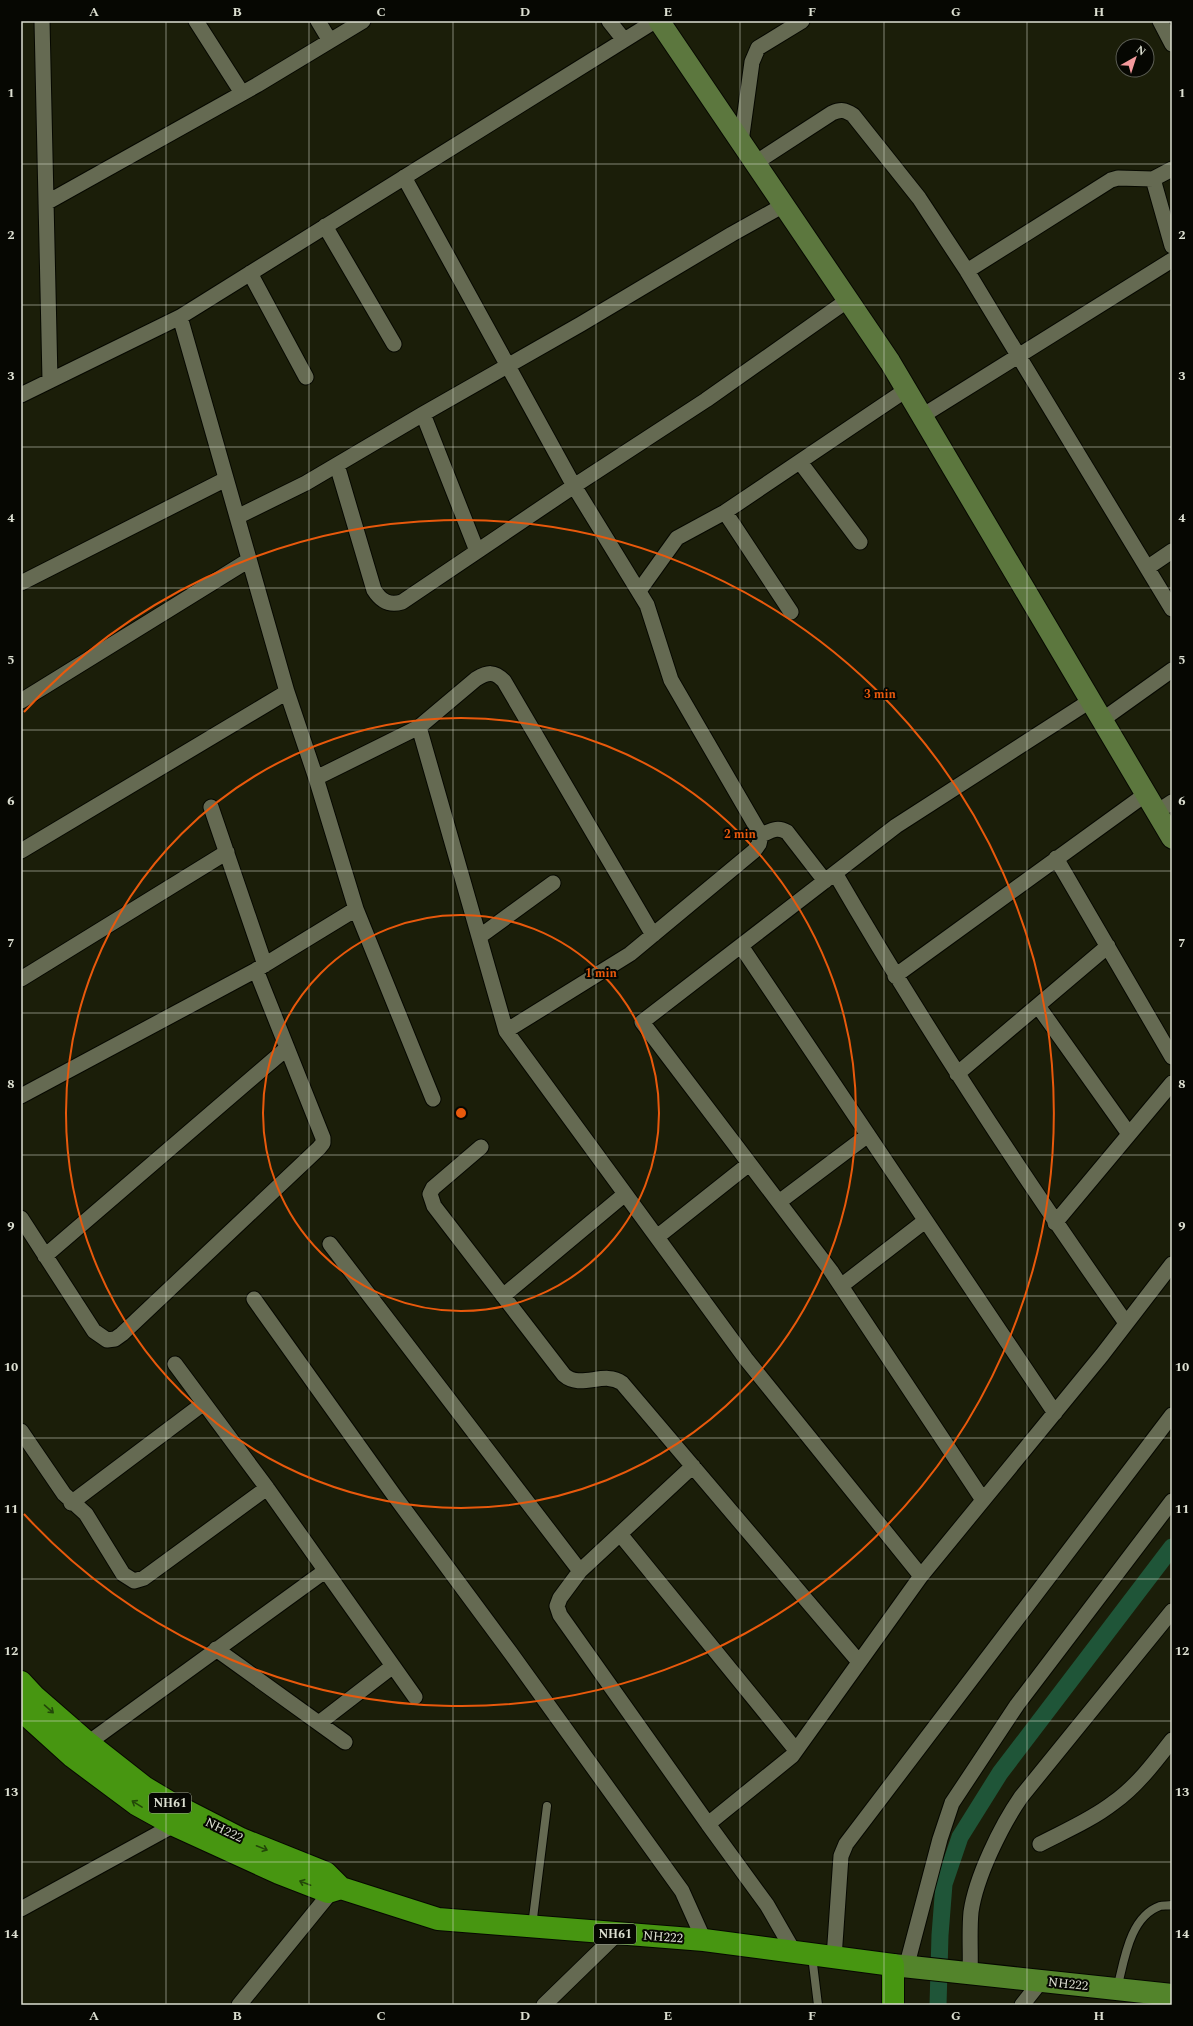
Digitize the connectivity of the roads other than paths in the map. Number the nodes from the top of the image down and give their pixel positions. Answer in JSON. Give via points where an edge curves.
{"nodes":[{"id":1,"x":42,"y":21,"type":"edge"},
{"id":2,"x":196,"y":21,"type":"edge"},
{"id":3,"x":318,"y":21,"type":"edge"},
{"id":4,"x":363,"y":21,"type":"edge"},
{"id":5,"x":609,"y":21,"type":"edge"},
{"id":6,"x":655,"y":21,"type":"edge"},
{"id":7,"x":659,"y":21,"type":"edge"},
{"id":8,"x":802,"y":21,"type":"edge"},
{"id":9,"x":1160,"y":21,"type":"edge"},
{"id":10,"x":624,"y":40,"type":"junction"},
{"id":11,"x":330,"y":41,"type":"junction"},
{"id":12,"x":1172,"y":44,"type":"edge"},
{"id":13,"x":242,"y":93,"type":"junction"},
{"id":14,"x":741,"y":142,"type":"junction"},
{"id":15,"x":756,"y":163,"type":"junction"},
{"id":16,"x":1172,"y":169,"type":"edge"},
{"id":17,"x":404,"y":177,"type":"junction"},
{"id":18,"x":1153,"y":179,"type":"junction"},
{"id":19,"x":46,"y":203,"type":"junction"},
{"id":20,"x":784,"y":206,"type":"junction"},
{"id":21,"x":325,"y":226,"type":"junction"},
{"id":22,"x":1172,"y":246,"type":"edge"},
{"id":23,"x":1172,"y":260,"type":"edge"},
{"id":24,"x":967,"y":271,"type":"junction"},
{"id":25,"x":250,"y":273,"type":"junction"},
{"id":26,"x":848,"y":300,"type":"junction"},
{"id":27,"x":180,"y":317,"type":"junction"},
{"id":28,"x":394,"y":344,"type":"dead end"},
{"id":29,"x":1019,"y":357,"type":"junction"},
{"id":30,"x":508,"y":366,"type":"junction"},
{"id":31,"x":306,"y":377,"type":"dead end"},
{"id":32,"x":50,"y":380,"type":"junction"},
{"id":33,"x":906,"y":390,"type":"junction"},
{"id":34,"x":21,"y":395,"type":"edge"},
{"id":35,"x":423,"y":414,"type":"junction"},
{"id":36,"x":922,"y":416,"type":"junction"},
{"id":37,"x":800,"y":462,"type":"junction"},
{"id":38,"x":337,"y":465,"type":"junction"},
{"id":39,"x":226,"y":479,"type":"junction"},
{"id":40,"x":574,"y":486,"type":"junction"},
{"id":41,"x":724,"y":512,"type":"junction"},
{"id":42,"x":237,"y":516,"type":"junction"},
{"id":43,"x":860,"y":542,"type":"dead end"},
{"id":44,"x":1172,"y":550,"type":"edge"},
{"id":45,"x":477,"y":551,"type":"junction"},
{"id":46,"x":249,"y":560,"type":"junction"},
{"id":47,"x":1147,"y":568,"type":"junction"},
{"id":48,"x":21,"y":583,"type":"edge"},
{"id":49,"x":639,"y":591,"type":"junction"},
{"id":50,"x":1172,"y":609,"type":"edge"},
{"id":51,"x":790,"y":612,"type":"dead end"},
{"id":52,"x":1172,"y":670,"type":"edge"},
{"id":53,"x":286,"y":692,"type":"junction"},
{"id":54,"x":21,"y":701,"type":"edge"},
{"id":55,"x":1090,"y":701,"type":"junction"},
{"id":56,"x":1102,"y":720,"type":"junction"},
{"id":57,"x":419,"y":727,"type":"junction"},
{"id":58,"x":316,"y":778,"type":"junction"},
{"id":59,"x":1146,"y":794,"type":"junction"},
{"id":60,"x":212,"y":807,"type":"dead end"},
{"id":61,"x":1164,"y":807,"type":"edge"},
{"id":62,"x":761,"y":835,"type":"junction"},
{"id":63,"x":1172,"y":838,"type":"edge"},
{"id":64,"x":21,"y":851,"type":"edge"},
{"id":65,"x":227,"y":852,"type":"junction"},
{"id":66,"x":1056,"y":858,"type":"junction"},
{"id":67,"x":830,"y":877,"type":"junction"},
{"id":68,"x":553,"y":883,"type":"dead end"},
{"id":69,"x":356,"y":909,"type":"junction"},
{"id":70,"x":653,"y":935,"type":"junction"},
{"id":71,"x":479,"y":937,"type":"junction"},
{"id":72,"x":741,"y":946,"type":"junction"},
{"id":73,"x":1108,"y":946,"type":"junction"},
{"id":74,"x":260,"y":967,"type":"junction"},
{"id":75,"x":895,"y":976,"type":"junction"},
{"id":76,"x":21,"y":979,"type":"edge"},
{"id":77,"x":1038,"y":1006,"type":"junction"},
{"id":78,"x":506,"y":1031,"type":"junction"},
{"id":79,"x":287,"y":1048,"type":"junction"},
{"id":80,"x":1172,"y":1057,"type":"edge"},
{"id":81,"x":957,"y":1074,"type":"junction"},
{"id":82,"x":1172,"y":1083,"type":"edge"},
{"id":83,"x":21,"y":1096,"type":"edge"},
{"id":84,"x":433,"y":1099,"type":"dead end"},
{"id":85,"x":1129,"y":1134,"type":"junction"},
{"id":86,"x":868,"y":1135,"type":"junction"},
{"id":87,"x":481,"y":1147,"type":"dead end"},
{"id":88,"x":749,"y":1164,"type":"junction"},
{"id":89,"x":625,"y":1194,"type":"junction"},
{"id":90,"x":779,"y":1202,"type":"junction"},
{"id":91,"x":21,"y":1218,"type":"edge"},
{"id":92,"x":925,"y":1220,"type":"junction"},
{"id":93,"x":1055,"y":1223,"type":"junction"},
{"id":94,"x":657,"y":1237,"type":"junction"},
{"id":95,"x":330,"y":1244,"type":"dead end"},
{"id":96,"x":45,"y":1256,"type":"junction"},
{"id":97,"x":1172,"y":1264,"type":"edge"},
{"id":98,"x":841,"y":1286,"type":"junction"},
{"id":99,"x":503,"y":1296,"type":"junction"},
{"id":100,"x":254,"y":1299,"type":"dead end"},
{"id":101,"x":1126,"y":1323,"type":"junction"},
{"id":102,"x":174,"y":1364,"type":"dead end"},
{"id":103,"x":204,"y":1403,"type":"junction"},
{"id":104,"x":1055,"y":1413,"type":"junction"},
{"id":105,"x":1172,"y":1415,"type":"edge"},
{"id":106,"x":21,"y":1431,"type":"edge"},
{"id":107,"x":693,"y":1466,"type":"junction"},
{"id":108,"x":266,"y":1488,"type":"junction"},
{"id":109,"x":983,"y":1500,"type":"junction"},
{"id":110,"x":1172,"y":1501,"type":"edge"},
{"id":111,"x":71,"y":1503,"type":"junction"},
{"id":112,"x":620,"y":1534,"type":"junction"},
{"id":113,"x":325,"y":1571,"type":"junction"},
{"id":114,"x":580,"y":1571,"type":"junction"},
{"id":115,"x":921,"y":1576,"type":"junction"},
{"id":116,"x":1172,"y":1610,"type":"edge"},
{"id":117,"x":216,"y":1649,"type":"junction"},
{"id":118,"x":859,"y":1662,"type":"junction"},
{"id":119,"x":393,"y":1666,"type":"junction"},
{"id":120,"x":21,"y":1682,"type":"edge"},
{"id":121,"x":415,"y":1697,"type":"dead end"},
{"id":122,"x":21,"y":1710,"type":"edge"},
{"id":123,"x":319,"y":1723,"type":"junction"},
{"id":124,"x":1172,"y":1740,"type":"edge"},
{"id":125,"x":345,"y":1742,"type":"dead end"},
{"id":126,"x":88,"y":1744,"type":"junction"},
{"id":127,"x":795,"y":1749,"type":"junction"},
{"id":128,"x":547,"y":1806,"type":"dead end"},
{"id":129,"x":708,"y":1824,"type":"junction"},
{"id":130,"x":174,"y":1825,"type":"junction"},
{"id":131,"x":1040,"y":1844,"type":"dead end"},
{"id":132,"x":336,"y":1890,"type":"junction"},
{"id":133,"x":1172,"y":1905,"type":"edge"},
{"id":134,"x":21,"y":1909,"type":"edge"},
{"id":135,"x":532,"y":1927,"type":"junction"},
{"id":136,"x":617,"y":1934,"type":"junction"},
{"id":137,"x":704,"y":1940,"type":"junction"},
{"id":138,"x":803,"y":1953,"type":"junction"},
{"id":139,"x":834,"y":1958,"type":"junction"},
{"id":140,"x":906,"y":1968,"type":"junction"},
{"id":141,"x":967,"y":1973,"type":"junction"},
{"id":142,"x":1041,"y":1981,"type":"junction"},
{"id":143,"x":1117,"y":1990,"type":"junction"},
{"id":144,"x":1172,"y":1996,"type":"edge"},
{"id":145,"x":239,"y":2005,"type":"edge"},
{"id":146,"x":544,"y":2005,"type":"edge"},
{"id":147,"x":818,"y":2005,"type":"edge"},
{"id":148,"x":893,"y":2005,"type":"edge"},
{"id":149,"x":1022,"y":2005,"type":"edge"}],
"edges":[{"from":1,"to":19,"type":"street"},
{"from":2,"to":13,"type":"street"},
{"from":3,"to":11,"type":"street"},
{"from":4,"to":11,"type":"street"},
{"from":5,"to":10,"type":"street"},
{"from":6,"to":10,"type":"street"},
{"from":7,"to":14,"type":"street"},
{"from":8,"to":14,"type":"street","via":[[758,48],[752,62]]},
{"from":9,"to":12,"type":"street"},
{"from":10,"to":17,"type":"street"},
{"from":11,"to":13,"type":"street"},
{"from":13,"to":19,"type":"street"},
{"from":14,"to":15,"type":"street"},
{"from":15,"to":20,"type":"street"},
{"from":15,"to":24,"type":"street","via":[[832,113],[846,110],[853,115],[919,198]]},
{"from":16,"to":18,"type":"street"},
{"from":17,"to":21,"type":"street"},
{"from":17,"to":30,"type":"street"},
{"from":18,"to":22,"type":"street"},
{"from":18,"to":24,"type":"street","via":[[1111,180]]},
{"from":19,"to":32,"type":"street"},
{"from":20,"to":26,"type":"street"},
{"from":20,"to":30,"type":"street"},
{"from":21,"to":25,"type":"street"},
{"from":21,"to":28,"type":"street"},
{"from":23,"to":29,"type":"street"},
{"from":24,"to":29,"type":"street"},
{"from":25,"to":27,"type":"street"},
{"from":25,"to":31,"type":"street"},
{"from":26,"to":33,"type":"street"},
{"from":26,"to":40,"type":"street","via":[[706,400]]},
{"from":27,"to":32,"type":"street"},
{"from":27,"to":39,"type":"street"},
{"from":29,"to":36,"type":"street"},
{"from":29,"to":47,"type":"street"},
{"from":30,"to":35,"type":"street"},
{"from":30,"to":40,"type":"street"},
{"from":32,"to":34,"type":"street"},
{"from":33,"to":36,"type":"street"},
{"from":33,"to":37,"type":"street"},
{"from":35,"to":38,"type":"street"},
{"from":35,"to":45,"type":"street"},
{"from":36,"to":55,"type":"street"},
{"from":37,"to":41,"type":"street"},
{"from":37,"to":43,"type":"street"},
{"from":38,"to":42,"type":"street"},
{"from":38,"to":45,"type":"street","via":[[374,590],[386,603],[402,602]]},
{"from":39,"to":42,"type":"street"},
{"from":39,"to":48,"type":"street"},
{"from":40,"to":45,"type":"street"},
{"from":40,"to":49,"type":"street"},
{"from":41,"to":49,"type":"street","via":[[677,538]]},
{"from":41,"to":51,"type":"street"},
{"from":42,"to":46,"type":"street"},
{"from":44,"to":47,"type":"street"},
{"from":46,"to":53,"type":"street"},
{"from":46,"to":54,"type":"street"},
{"from":47,"to":50,"type":"street"},
{"from":49,"to":62,"type":"street","via":[[652,617],[671,680]]},
{"from":52,"to":56,"type":"street"},
{"from":53,"to":58,"type":"street"},
{"from":53,"to":64,"type":"street"},
{"from":55,"to":56,"type":"street"},
{"from":55,"to":67,"type":"street","via":[[896,826]]},
{"from":56,"to":59,"type":"street"},
{"from":57,"to":58,"type":"street"},
{"from":57,"to":70,"type":"street","via":[[485,674],[492,673],[504,681]]},
{"from":57,"to":71,"type":"street"},
{"from":58,"to":69,"type":"street"},
{"from":59,"to":61,"type":"street"},
{"from":59,"to":66,"type":"street"},
{"from":60,"to":65,"type":"street"},
{"from":61,"to":63,"type":"street"},
{"from":62,"to":67,"type":"street","via":[[781,828]]},
{"from":62,"to":70,"type":"street","via":[[754,851]]},
{"from":65,"to":74,"type":"street"},
{"from":65,"to":76,"type":"street"},
{"from":66,"to":73,"type":"street"},
{"from":66,"to":75,"type":"street"},
{"from":67,"to":72,"type":"street"},
{"from":67,"to":75,"type":"street"},
{"from":68,"to":71,"type":"street"},
{"from":69,"to":74,"type":"street"},
{"from":69,"to":84,"type":"street"},
{"from":70,"to":78,"type":"street","via":[[630,954]]},
{"from":71,"to":78,"type":"street"},
{"from":72,"to":86,"type":"street"},
{"from":72,"to":88,"type":"street","via":[[642,1022]]},
{"from":73,"to":77,"type":"street"},
{"from":73,"to":80,"type":"street"},
{"from":74,"to":79,"type":"street"},
{"from":74,"to":83,"type":"street"},
{"from":75,"to":81,"type":"street"},
{"from":77,"to":81,"type":"street"},
{"from":77,"to":85,"type":"street"},
{"from":78,"to":89,"type":"street"},
{"from":79,"to":96,"type":"street"},
{"from":79,"to":96,"type":"street","via":[[323,1143],[122,1334],[115,1339],[107,1340],[94,1331]]},
{"from":81,"to":93,"type":"street"},
{"from":82,"to":85,"type":"street"},
{"from":85,"to":93,"type":"street"},
{"from":86,"to":90,"type":"street"},
{"from":86,"to":92,"type":"street"},
{"from":87,"to":99,"type":"street","via":[[433,1188],[430,1194],[431,1200]]},
{"from":88,"to":90,"type":"street"},
{"from":88,"to":94,"type":"street"},
{"from":89,"to":94,"type":"street"},
{"from":89,"to":99,"type":"street"},
{"from":90,"to":98,"type":"street"},
{"from":91,"to":96,"type":"street"},
{"from":92,"to":98,"type":"street"},
{"from":92,"to":104,"type":"street"},
{"from":93,"to":101,"type":"street"},
{"from":94,"to":115,"type":"street","via":[[746,1359]]},
{"from":95,"to":114,"type":"street"},
{"from":97,"to":101,"type":"street"},
{"from":98,"to":109,"type":"street"},
{"from":99,"to":107,"type":"street","via":[[569,1380],[577,1382],[615,1378]]},
{"from":100,"to":137,"type":"street","via":[[682,1891]]},
{"from":101,"to":104,"type":"street"},
{"from":102,"to":103,"type":"street"},
{"from":103,"to":108,"type":"street"},
{"from":103,"to":111,"type":"street"},
{"from":104,"to":109,"type":"street"},
{"from":105,"to":139,"type":"street","via":[[846,1844],[841,1856]]},
{"from":106,"to":111,"type":"street"},
{"from":107,"to":112,"type":"street"},
{"from":107,"to":118,"type":"street"},
{"from":108,"to":111,"type":"street","via":[[144,1578],[134,1581],[123,1574],[89,1518]]},
{"from":108,"to":113,"type":"street"},
{"from":109,"to":115,"type":"street"},
{"from":110,"to":140,"type":"street","via":[[1017,1705],[952,1803],[943,1826]]},
{"from":112,"to":114,"type":"street"},
{"from":112,"to":127,"type":"street"},
{"from":113,"to":117,"type":"street"},
{"from":113,"to":119,"type":"street"},
{"from":114,"to":129,"type":"street","via":[[560,1598],[560,1615]]},
{"from":115,"to":118,"type":"street"},
{"from":116,"to":141,"type":"street","via":[[1021,1797],[1002,1828],[992,1848],[972,1906]]},
{"from":117,"to":123,"type":"street"},
{"from":117,"to":126,"type":"street"},
{"from":118,"to":127,"type":"street"},
{"from":119,"to":121,"type":"street"},
{"from":119,"to":123,"type":"street"},
{"from":120,"to":126,"type":"highway","name":"NH222","number":"NH61","one_way":true},
{"from":130,"to":122,"type":"highway","name":"NH222","number":"NH61","one_way":true,"via":[[136,1804],[72,1757]]},
{"from":123,"to":125,"type":"street"},
{"from":124,"to":131,"type":"street","via":[[1114,1803]]},
{"from":126,"to":132,"type":"highway","name":"NH222","number":"NH61","one_way":true,"via":[[144,1787],[169,1802],[241,1839],[326,1873]]},
{"from":127,"to":129,"type":"street","via":[[792,1756]]},
{"from":128,"to":135,"type":"lane"},
{"from":129,"to":138,"type":"street"},
{"from":132,"to":130,"type":"highway","name":"NH222","number":"NH61","one_way":true,"via":[[279,1873]]},
{"from":130,"to":134,"type":"street"},
{"from":132,"to":135,"type":"highway","name":"NH222","number":"NH61","via":[[438,1919]]},
{"from":132,"to":145,"type":"street"},
{"from":133,"to":143,"type":"lane","via":[[1160,1906],[1136,1926]]},
{"from":135,"to":136,"type":"highway","name":"NH222","number":"NH61"},
{"from":136,"to":137,"type":"highway","name":"NH222","number":"NH61"},
{"from":136,"to":146,"type":"street"},
{"from":137,"to":138,"type":"highway","name":"NH222","number":"NH61"},
{"from":138,"to":139,"type":"highway","name":"NH222","number":"NH61"},
{"from":138,"to":147,"type":"lane"},
{"from":139,"to":140,"type":"highway","name":"NH222","number":"NH61"},
{"from":140,"to":141,"type":"main road","name":"NH222"},
{"from":140,"to":148,"type":"highway"},
{"from":141,"to":142,"type":"main road","name":"NH222"},
{"from":142,"to":143,"type":"main road","name":"NH222"},
{"from":142,"to":149,"type":"street"},
{"from":143,"to":144,"type":"main road","name":"NH222"}]}
